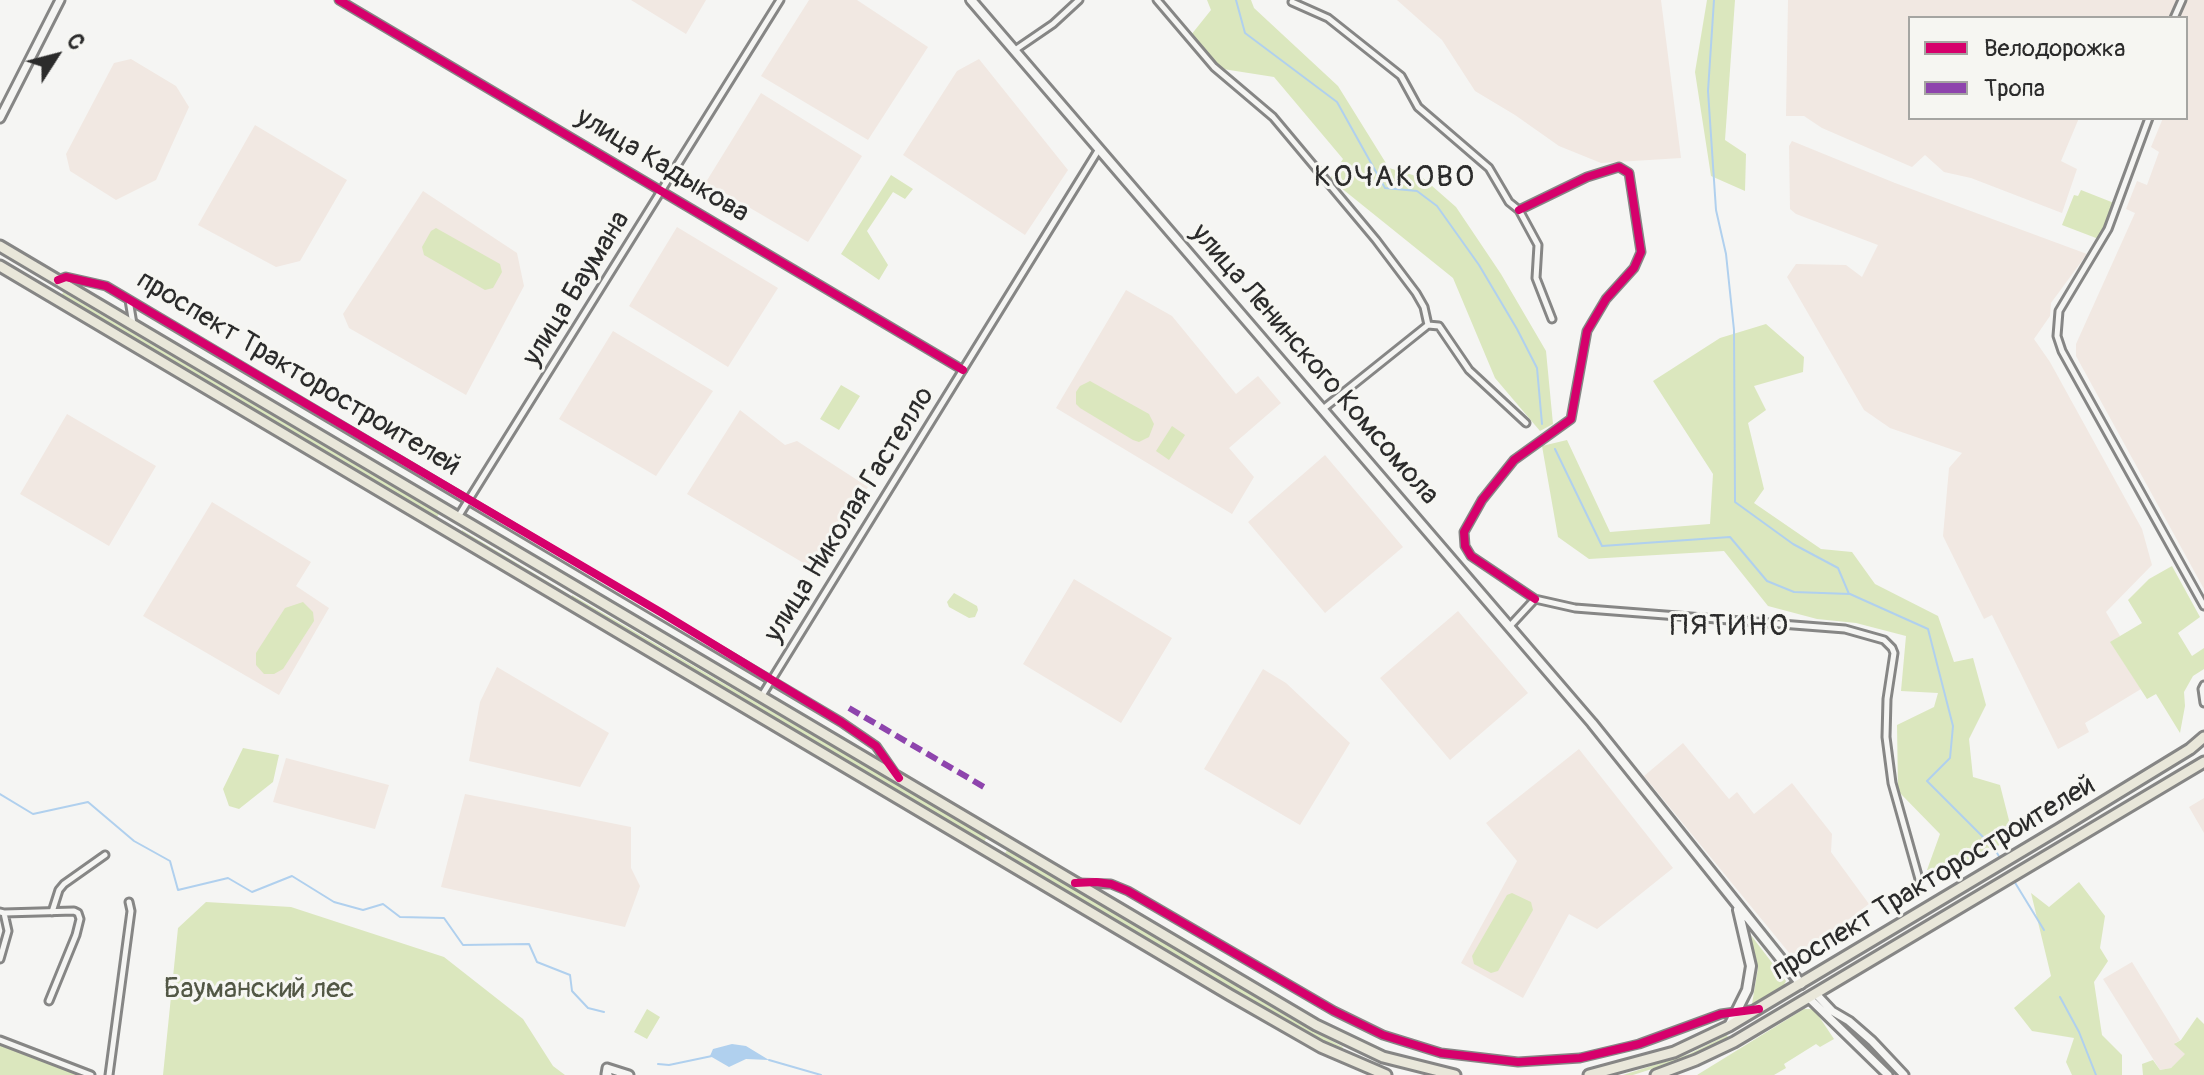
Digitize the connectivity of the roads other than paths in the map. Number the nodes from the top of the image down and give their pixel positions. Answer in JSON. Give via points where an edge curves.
{"nodes":[{"id":1,"x":60,"y":0,"type":"edge"},
{"id":2,"x":339,"y":0,"type":"edge"},
{"id":3,"x":780,"y":0,"type":"edge"},
{"id":4,"x":971,"y":0,"type":"edge"},
{"id":5,"x":1079,"y":0,"type":"edge"},
{"id":6,"x":1157,"y":0,"type":"edge"},
{"id":7,"x":1292,"y":2,"type":"edge"},
{"id":8,"x":1015,"y":50,"type":"junction"},
{"id":9,"x":0,"y":118,"type":"edge"},
{"id":10,"x":2148,"y":120,"type":"edge"},
{"id":11,"x":1099,"y":149,"type":"junction"},
{"id":12,"x":661,"y":191,"type":"junction"},
{"id":13,"x":1519,"y":210,"type":"junction"},
{"id":14,"x":0,"y":246,"type":"edge"},
{"id":15,"x":0,"y":266,"type":"edge"},
{"id":16,"x":58,"y":280,"type":"junction"},
{"id":17,"x":129,"y":300,"type":"junction"},
{"id":18,"x":1424,"y":307,"type":"junction"},
{"id":19,"x":1552,"y":319,"type":"dead end"},
{"id":20,"x":133,"y":325,"type":"junction"},
{"id":21,"x":1428,"y":325,"type":"junction"},
{"id":22,"x":1439,"y":326,"type":"junction"},
{"id":23,"x":963,"y":370,"type":"junction"},
{"id":24,"x":1323,"y":409,"type":"junction"},
{"id":25,"x":1526,"y":423,"type":"dead end"},
{"id":26,"x":469,"y":500,"type":"junction"},
{"id":27,"x":458,"y":517,"type":"junction"},
{"id":28,"x":450,"y":532,"type":"junction"},
{"id":29,"x":1535,"y":599,"type":"junction"},
{"id":30,"x":2204,"y":606,"type":"edge"},
{"id":31,"x":1510,"y":626,"type":"junction"},
{"id":32,"x":771,"y":681,"type":"junction"},
{"id":33,"x":2204,"y":685,"type":"edge"},
{"id":34,"x":761,"y":697,"type":"junction"},
{"id":35,"x":2204,"y":703,"type":"edge"},
{"id":36,"x":2204,"y":737,"type":"edge"},
{"id":37,"x":2204,"y":762,"type":"edge"},
{"id":38,"x":899,"y":778,"type":"junction"},
{"id":39,"x":994,"y":835,"type":"junction"},
{"id":40,"x":985,"y":850,"type":"junction"},
{"id":41,"x":105,"y":855,"type":"dead end"},
{"id":42,"x":1919,"y":879,"type":"dead end"},
{"id":43,"x":1075,"y":883,"type":"junction"},
{"id":44,"x":129,"y":902,"type":"dead end"},
{"id":45,"x":1735,"y":902,"type":"junction"},
{"id":46,"x":52,"y":912,"type":"junction"},
{"id":47,"x":2,"y":913,"type":"edge"},
{"id":48,"x":0,"y":959,"type":"edge"},
{"id":49,"x":1801,"y":984,"type":"junction"},
{"id":50,"x":1813,"y":996,"type":"junction"},
{"id":51,"x":49,"y":1001,"type":"dead end"},
{"id":52,"x":1759,"y":1009,"type":"junction"},
{"id":53,"x":1738,"y":1011,"type":"junction"},
{"id":54,"x":1729,"y":1026,"type":"junction"},
{"id":55,"x":0,"y":1040,"type":"edge"},
{"id":56,"x":607,"y":1073,"type":"edge"},
{"id":57,"x":91,"y":1075,"type":"edge"},
{"id":58,"x":109,"y":1075,"type":"edge"},
{"id":59,"x":629,"y":1075,"type":"edge"},
{"id":60,"x":1386,"y":1075,"type":"edge"},
{"id":61,"x":1455,"y":1075,"type":"edge"},
{"id":62,"x":1589,"y":1075,"type":"edge"},
{"id":63,"x":1656,"y":1075,"type":"edge"},
{"id":64,"x":1888,"y":1075,"type":"edge"},
{"id":65,"x":1904,"y":1075,"type":"edge"}],
"edges":[{"from":1,"to":9,"type":"street"},
{"from":2,"to":12,"type":"street","name":"улица Кадыкова"},
{"from":3,"to":12,"type":"street","name":"улица Баумана"},
{"from":4,"to":8,"type":"main road","name":"улица Ленинского Комсомола"},
{"from":5,"to":8,"type":"street"},
{"from":6,"to":18,"type":"street","via":[[1214,67],[1273,117],[1393,261]]},
{"from":7,"to":13,"type":"street","via":[[1328,18],[1401,76],[1418,107],[1489,168]]},
{"from":8,"to":11,"type":"main road","name":"улица Ленинского Комсомола"},
{"from":10,"to":30,"type":"street","via":[[2108,229],[2059,311],[2057,336]]},
{"from":11,"to":23,"type":"street","name":"улица Николая Гастелло"},
{"from":11,"to":24,"type":"main road","name":"улица Ленинского Комсомола"},
{"from":12,"to":23,"type":"street","name":"улица Кадыкова"},
{"from":12,"to":26,"type":"street","name":"улица Баумана"},
{"from":13,"to":19,"type":"street","via":[[1538,245],[1536,278]]},
{"from":13,"to":29,"type":"street","via":[[1619,167],[1629,173],[1641,252],[1587,331],[1571,419],[1514,460],[1464,532],[1471,556]]},
{"from":14,"to":16,"type":"main road","name":"проспект Тракторостроителей"},
{"from":15,"to":28,"type":"main road","name":"проспект Тракторостроителей"},
{"from":16,"to":17,"type":"street","name":"проспект Тракторостроителей","via":[[98,283]]},
{"from":16,"to":20,"type":"main road","name":"проспект Тракторостроителей"},
{"from":17,"to":20,"type":"street"},
{"from":17,"to":26,"type":"street","name":"проспект Тракторостроителей"},
{"from":18,"to":21,"type":"street"},
{"from":18,"to":22,"type":"street"},
{"from":20,"to":27,"type":"main road","name":"проспект Тракторостроителей"},
{"from":21,"to":22,"type":"street"},
{"from":21,"to":24,"type":"street"},
{"from":22,"to":25,"type":"street","via":[[1479,381]]},
{"from":23,"to":32,"type":"street","name":"улица Николая Гастелло"},
{"from":24,"to":31,"type":"main road","name":"улица Ленинского Комсомола"},
{"from":26,"to":27,"type":"street","name":"улица Баумана"},
{"from":26,"to":32,"type":"street","name":"проспект Тракторостроителей"},
{"from":27,"to":28,"type":"main road"},
{"from":27,"to":34,"type":"main road","name":"проспект Тракторостроителей"},
{"from":28,"to":40,"type":"main road","name":"проспект Тракторостроителей"},
{"from":29,"to":31,"type":"street"},
{"from":29,"to":42,"type":"street","via":[[1575,608],[1845,629],[1884,640],[1894,653],[1886,737],[1892,783]]},
{"from":31,"to":45,"type":"main road","name":"улица Ленинского Комсомола"},
{"from":32,"to":34,"type":"street","name":"улица Николая Гастелло"},
{"from":32,"to":38,"type":"street","name":"проспект Тракторостроителей","via":[[876,746]]},
{"from":33,"to":35,"type":"street"},
{"from":34,"to":38,"type":"main road","name":"проспект Тракторостроителей"},
{"from":36,"to":49,"type":"main road","name":"проспект Тракторостроителей"},
{"from":37,"to":50,"type":"main road","name":"проспект Тракторостроителей"},
{"from":38,"to":39,"type":"main road","name":"проспект Тракторостроителей"},
{"from":39,"to":40,"type":"main road"},
{"from":39,"to":43,"type":"main road","name":"проспект Тракторостроителей"},
{"from":40,"to":60,"type":"main road","name":"проспект Тракторостроителей","via":[[1294,1032]]},
{"from":41,"to":46,"type":"street","via":[[64,884]]},
{"from":43,"to":53,"type":"street","via":[[1111,884],[1334,1011],[1383,1035],[1441,1053],[1518,1062],[1580,1058]]},
{"from":43,"to":61,"type":"main road","name":"проспект Тракторостроителей","via":[[1347,1041],[1409,1065]]},
{"from":44,"to":58,"type":"street"},
{"from":45,"to":49,"type":"main road","name":"улица Ленинского Комсомола"},
{"from":45,"to":53,"type":"main road","via":[[1751,966]]},
{"from":46,"to":47,"type":"street"},
{"from":46,"to":51,"type":"street","via":[[74,911],[80,919]]},
{"from":47,"to":48,"type":"street","via":[[8,937]]},
{"from":49,"to":50,"type":"main road"},
{"from":49,"to":52,"type":"main road","name":"проспект Тракторостроителей"},
{"from":50,"to":63,"type":"main road","name":"проспект Тракторостроителей","via":[[1720,1049]]},
{"from":50,"to":64,"type":"street"},
{"from":50,"to":65,"type":"street","via":[[1872,1041]]},
{"from":52,"to":53,"type":"street"},
{"from":52,"to":54,"type":"main road","name":"проспект Тракторостроителей"},
{"from":53,"to":54,"type":"main road"},
{"from":54,"to":62,"type":"main road","name":"проспект Тракторостроителей","via":[[1674,1052]]},
{"from":55,"to":57,"type":"street"},
{"from":56,"to":59,"type":"street"}]}
